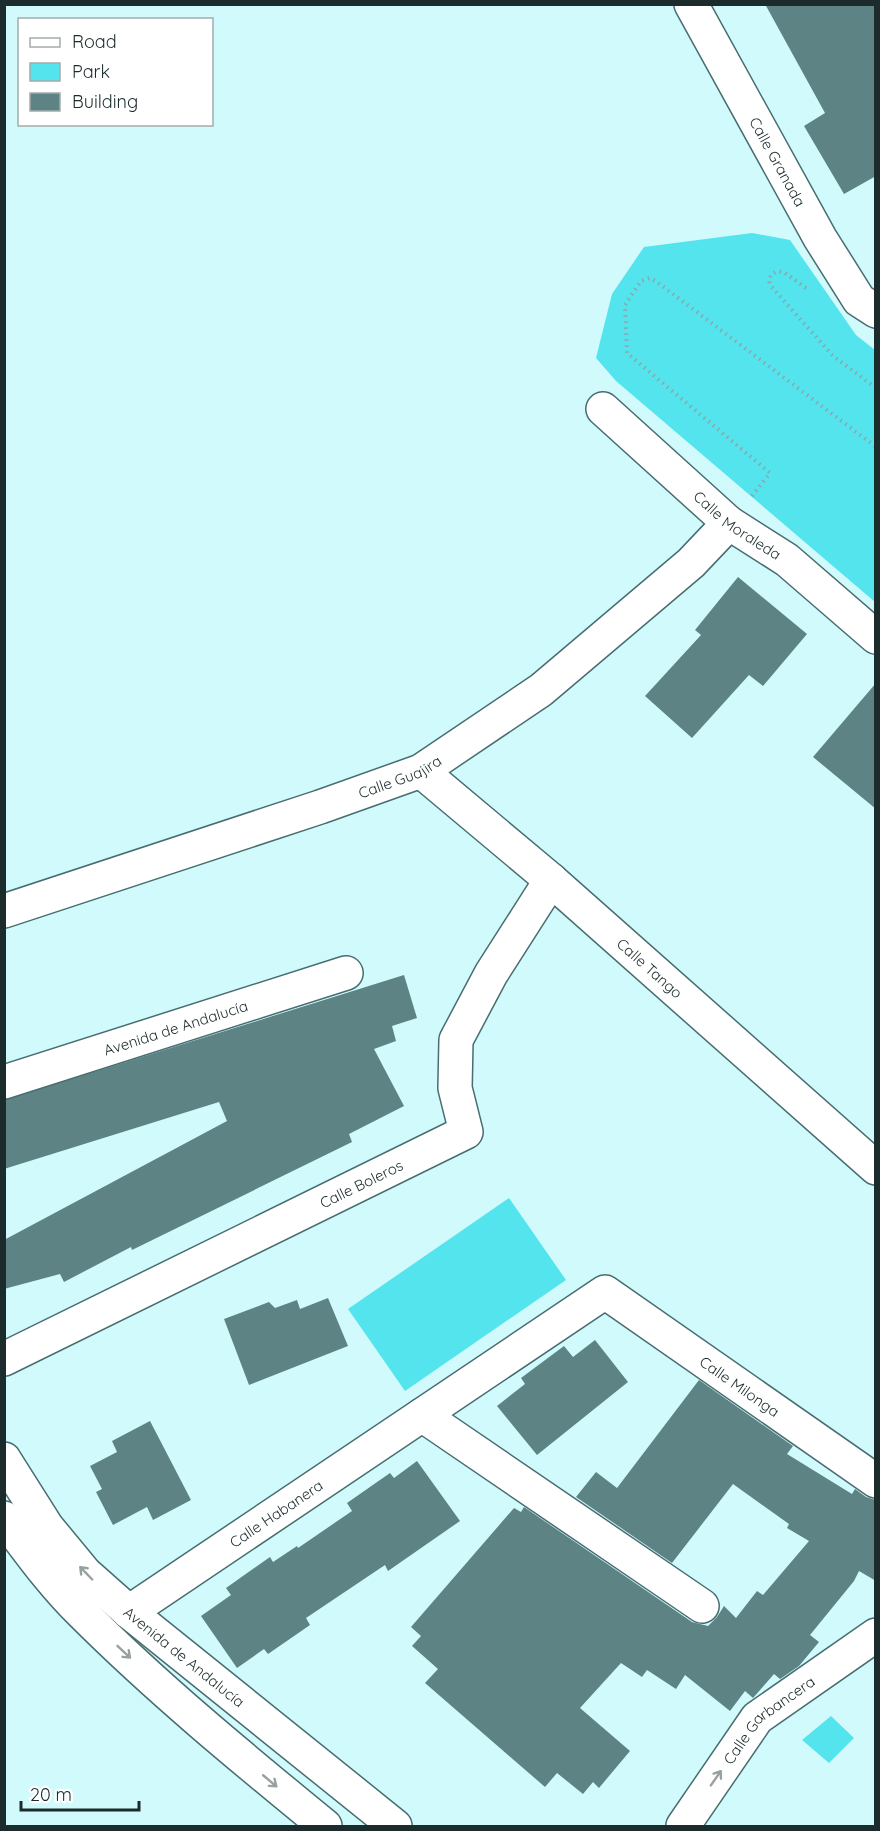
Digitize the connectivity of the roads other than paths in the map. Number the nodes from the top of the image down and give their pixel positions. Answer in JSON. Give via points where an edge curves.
{"nodes":[{"id":1,"x":691,"y":4,"type":"edge"},
{"id":2,"x":876,"y":311,"type":"edge"},
{"id":3,"x":603,"y":409,"type":"dead end"},
{"id":4,"x":729,"y":523,"type":"junction"},
{"id":5,"x":876,"y":638,"type":"edge"},
{"id":6,"x":421,"y":771,"type":"junction"},
{"id":7,"x":551,"y":880,"type":"junction"},
{"id":8,"x":4,"y":911,"type":"edge"},
{"id":9,"x":346,"y":973,"type":"dead end"},
{"id":10,"x":4,"y":1082,"type":"edge"},
{"id":11,"x":876,"y":1168,"type":"edge"},
{"id":12,"x":605,"y":1292,"type":"joint"},
{"id":13,"x":4,"y":1359,"type":"edge"},
{"id":14,"x":422,"y":1415,"type":"junction"},
{"id":15,"x":4,"y":1459,"type":"edge"},
{"id":16,"x":876,"y":1481,"type":"edge"},
{"id":17,"x":7,"y":1526,"type":"edge"},
{"id":18,"x":702,"y":1606,"type":"dead end"},
{"id":19,"x":81,"y":1612,"type":"junction"},
{"id":20,"x":129,"y":1612,"type":"junction"},
{"id":21,"x":876,"y":1635,"type":"edge"},
{"id":22,"x":227,"y":1692,"type":"junction"},
{"id":23,"x":325,"y":1827,"type":"edge"},
{"id":24,"x":360,"y":1827,"type":"edge"},
{"id":25,"x":394,"y":1827,"type":"edge"},
{"id":26,"x":683,"y":1827,"type":"edge"}],
"edges":[{"from":1,"to":2,"type":"street","name":"Calle Granada","via":[[820,238],[859,300]]},
{"from":3,"to":4,"type":"street","name":"Calle Moraleda"},
{"from":4,"to":5,"type":"street","name":"Calle Moraleda","via":[[787,560]]},
{"from":4,"to":6,"type":"street","name":"Calle Guajira","via":[[691,563],[541,690]]},
{"from":6,"to":7,"type":"street","name":"Calle Tango"},
{"from":6,"to":8,"type":"street","name":"Calle Guajira"},
{"from":7,"to":11,"type":"street","name":"Calle Tango"},
{"from":7,"to":13,"type":"street","name":"Calle Boleros","via":[[491,974],[456,1040],[455,1088],[466,1132]]},
{"from":9,"to":10,"type":"street","name":"Avenida de Andalucía"},
{"from":12,"to":14,"type":"street","name":"Calle Habanera"},
{"from":12,"to":16,"type":"street","name":"Calle Milonga"},
{"from":14,"to":18,"type":"street"},
{"from":14,"to":20,"type":"street","name":"Calle Habanera"},
{"from":20,"to":15,"type":"street","name":"Avenida de Andalucía","one_way":true,"via":[[85,1573],[47,1527]]},
{"from":17,"to":19,"type":"street"},
{"from":19,"to":20,"type":"street"},
{"from":19,"to":23,"type":"street","one_way":true,"via":[[179,1704]]},
{"from":20,"to":22,"type":"street","name":"Avenida de Andalucía"},
{"from":26,"to":21,"type":"street","name":"Calle Garbancera","one_way":true,"via":[[757,1718]]},
{"from":22,"to":24,"type":"street","via":[[248,1735]]},
{"from":22,"to":25,"type":"street","name":"Avenida de Andalucía"}]}
